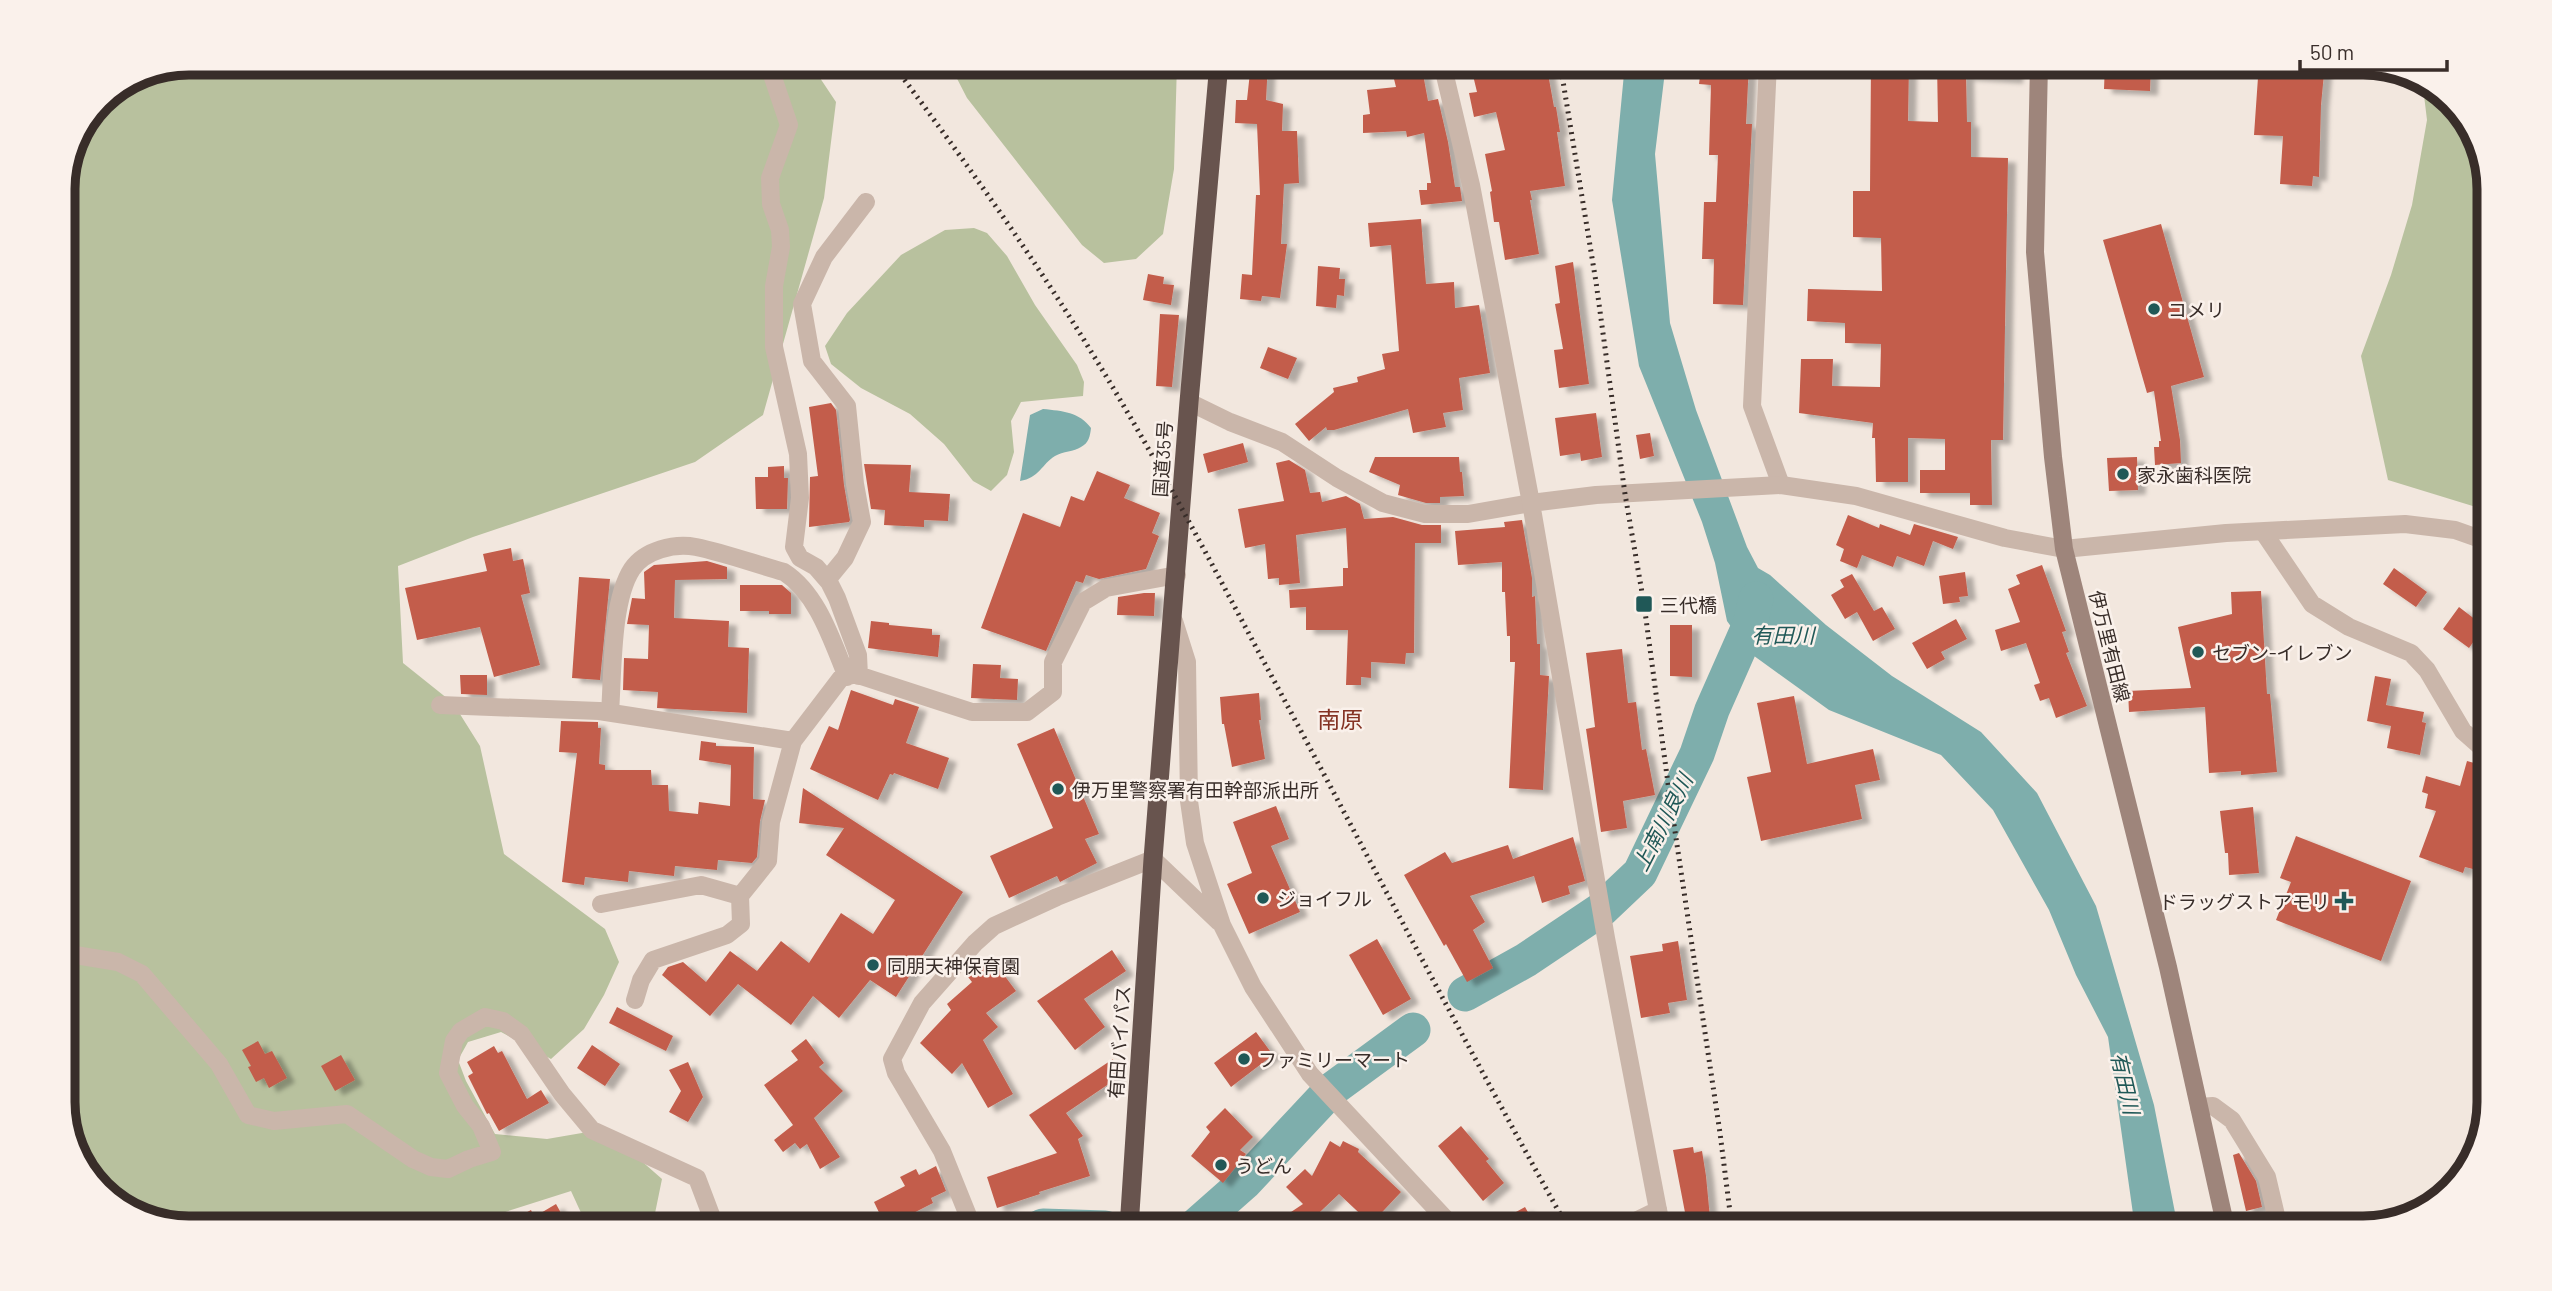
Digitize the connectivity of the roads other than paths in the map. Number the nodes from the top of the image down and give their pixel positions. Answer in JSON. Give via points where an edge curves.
{"nodes":[{"id":1,"x":773,"y":75,"type":"edge"},
{"id":2,"x":1218,"y":75,"type":"edge"},
{"id":3,"x":1445,"y":75,"type":"edge"},
{"id":4,"x":1767,"y":75,"type":"edge"},
{"id":5,"x":2039,"y":75,"type":"edge"},
{"id":6,"x":866,"y":202,"type":"dead end"},
{"id":7,"x":1189,"y":402,"type":"junction"},
{"id":8,"x":1781,"y":485,"type":"junction"},
{"id":9,"x":1531,"y":503,"type":"junction"},
{"id":10,"x":2263,"y":533,"type":"junction"},
{"id":11,"x":2477,"y":538,"type":"edge"},
{"id":12,"x":2064,"y":549,"type":"junction"},
{"id":13,"x":1177,"y":575,"type":"junction"},
{"id":14,"x":827,"y":580,"type":"junction"},
{"id":15,"x":1174,"y":621,"type":"junction"},
{"id":16,"x":853,"y":676,"type":"junction"},
{"id":17,"x":440,"y":705,"type":"dead end"},
{"id":18,"x":610,"y":712,"type":"junction"},
{"id":19,"x":793,"y":741,"type":"junction"},
{"id":20,"x":2477,"y":744,"type":"edge"},
{"id":21,"x":1153,"y":859,"type":"junction"},
{"id":22,"x":740,"y":896,"type":"junction"},
{"id":23,"x":601,"y":904,"type":"dead end"},
{"id":24,"x":1222,"y":925,"type":"junction"},
{"id":25,"x":75,"y":953,"type":"edge"},
{"id":26,"x":635,"y":1000,"type":"dead end"},
{"id":27,"x":2199,"y":1107,"type":"junction"},
{"id":28,"x":1658,"y":1210,"type":"junction"},
{"id":29,"x":711,"y":1216,"type":"edge"},
{"id":30,"x":968,"y":1216,"type":"edge"},
{"id":31,"x":1130,"y":1216,"type":"edge"},
{"id":32,"x":1443,"y":1216,"type":"edge"},
{"id":33,"x":1646,"y":1216,"type":"edge"},
{"id":34,"x":1659,"y":1216,"type":"edge"},
{"id":35,"x":2223,"y":1216,"type":"edge"},
{"id":36,"x":2277,"y":1216,"type":"edge"}],
"edges":[{"from":1,"to":14,"type":"street","via":[[789,125],[770,178],[781,247],[774,286],[774,346],[799,454],[794,547],[800,558]]},
{"from":2,"to":7,"type":"highway","name":"国道35号"},
{"from":3,"to":9,"type":"street","via":[[1471,185]]},
{"from":4,"to":8,"type":"street","via":[[1752,406]]},
{"from":5,"to":12,"type":"main road","name":"伊万里有田線","via":[[2035,252]]},
{"from":6,"to":14,"type":"street","via":[[824,257],[802,304],[812,361],[847,407],[862,522],[845,558]]},
{"from":7,"to":9,"type":"street","via":[[1282,442],[1383,503],[1425,514]]},
{"from":7,"to":13,"type":"highway","name":"国道35号"},
{"from":8,"to":9,"type":"street"},
{"from":8,"to":12,"type":"street","via":[[1856,496],[2005,538]]},
{"from":9,"to":28,"type":"street"},
{"from":10,"to":11,"type":"street","via":[[2405,524]]},
{"from":10,"to":12,"type":"street"},
{"from":10,"to":20,"type":"street","via":[[2312,604],[2349,627],[2411,653],[2427,670],[2463,732]]},
{"from":12,"to":27,"type":"main road","name":"伊万里有田線"},
{"from":13,"to":15,"type":"highway","name":"国道35号"},
{"from":13,"to":16,"type":"street","via":[[1105,588],[1083,602],[1053,662],[1053,692],[1027,712],[972,712]]},
{"from":14,"to":16,"type":"street","via":[[858,655]]},
{"from":15,"to":21,"type":"highway","name":"国道35号"},
{"from":15,"to":24,"type":"street","via":[[1187,662],[1189,801],[1195,844]]},
{"from":16,"to":18,"type":"street","via":[[794,578],[694,546],[673,547],[658,550],[638,563],[619,603]]},
{"from":16,"to":19,"type":"street","via":[[841,678]]},
{"from":17,"to":18,"type":"street"},
{"from":18,"to":19,"type":"street"},
{"from":19,"to":22,"type":"street","via":[[771,822],[768,861]]},
{"from":21,"to":24,"type":"street"},
{"from":21,"to":30,"type":"street","via":[[994,926],[922,1003],[898,1044],[892,1059],[896,1073],[942,1152]]},
{"from":21,"to":31,"type":"highway","name":"有田バイパス"},
{"from":22,"to":23,"type":"street","via":[[701,885]]},
{"from":22,"to":26,"type":"street","via":[[741,924],[727,935],[653,960]]},
{"from":24,"to":32,"type":"street","via":[[1253,987],[1310,1074]]},
{"from":25,"to":29,"type":"street","via":[[118,962],[142,974],[219,1064],[248,1115],[274,1121],[347,1114],[431,1167],[448,1169],[492,1152],[447,1073],[461,1031],[485,1017],[503,1021],[521,1034],[592,1130],[696,1178]]},
{"from":27,"to":35,"type":"main road","name":"伊万里有田線"},
{"from":27,"to":36,"type":"street","via":[[2213,1106],[2232,1119],[2267,1177]]},
{"from":28,"to":33,"type":"street"},
{"from":28,"to":34,"type":"street"}]}
